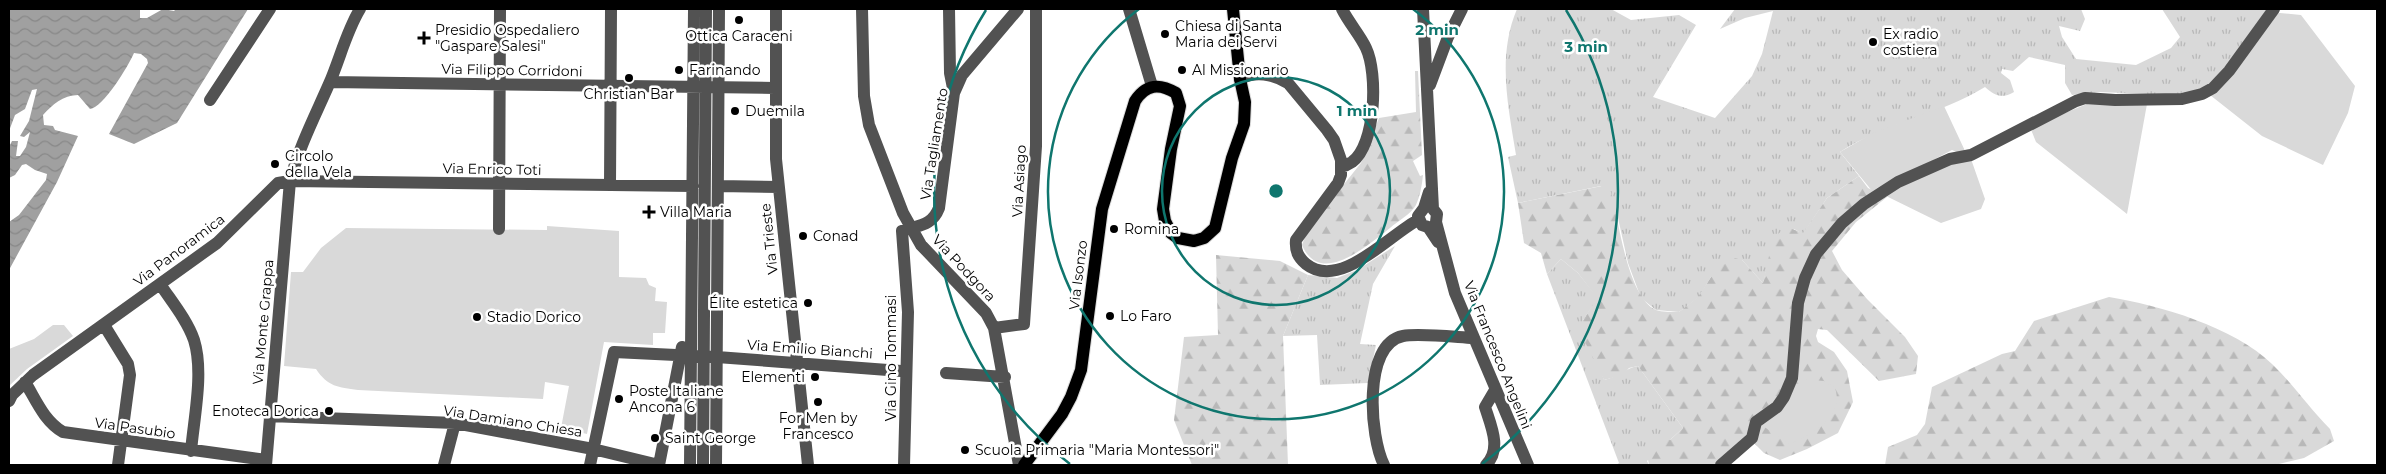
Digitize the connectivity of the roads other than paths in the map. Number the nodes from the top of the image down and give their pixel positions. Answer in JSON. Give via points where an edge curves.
{"nodes":[{"id":1,"x":270,"y":9,"type":"edge"},
{"id":2,"x":360,"y":9,"type":"edge"},
{"id":3,"x":500,"y":9,"type":"edge"},
{"id":4,"x":611,"y":9,"type":"edge"},
{"id":5,"x":694,"y":9,"type":"edge"},
{"id":6,"x":706,"y":9,"type":"edge"},
{"id":7,"x":719,"y":9,"type":"edge"},
{"id":8,"x":776,"y":9,"type":"edge"},
{"id":9,"x":862,"y":9,"type":"edge"},
{"id":10,"x":949,"y":9,"type":"edge"},
{"id":11,"x":1018,"y":9,"type":"edge"},
{"id":12,"x":1036,"y":9,"type":"edge"},
{"id":13,"x":1129,"y":9,"type":"edge"},
{"id":14,"x":1233,"y":9,"type":"edge"},
{"id":15,"x":1342,"y":9,"type":"edge"},
{"id":16,"x":1423,"y":9,"type":"edge"},
{"id":17,"x":1462,"y":9,"type":"edge"},
{"id":18,"x":2274,"y":9,"type":"edge"},
{"id":19,"x":1448,"y":37,"type":"junction"},
{"id":20,"x":1425,"y":51,"type":"junction"},
{"id":21,"x":1439,"y":60,"type":"junction"},
{"id":22,"x":1240,"y":79,"type":"junction"},
{"id":23,"x":330,"y":82,"type":"junction"},
{"id":24,"x":500,"y":84,"type":"junction"},
{"id":25,"x":610,"y":86,"type":"junction"},
{"id":26,"x":1152,"y":86,"type":"junction"},
{"id":27,"x":706,"y":87,"type":"junction"},
{"id":28,"x":775,"y":88,"type":"junction"},
{"id":29,"x":954,"y":93,"type":"junction"},
{"id":30,"x":1427,"y":94,"type":"junction"},
{"id":31,"x":210,"y":100,"type":"dead end"},
{"id":32,"x":1341,"y":167,"type":"junction"},
{"id":33,"x":290,"y":181,"type":"junction"},
{"id":34,"x":499,"y":183,"type":"junction"},
{"id":35,"x":610,"y":184,"type":"junction"},
{"id":36,"x":693,"y":186,"type":"junction"},
{"id":37,"x":718,"y":186,"type":"junction"},
{"id":38,"x":779,"y":187,"type":"junction"},
{"id":39,"x":1428,"y":217,"type":"junction"},
{"id":40,"x":911,"y":228,"type":"junction"},
{"id":41,"x":498,"y":229,"type":"dead end"},
{"id":42,"x":160,"y":284,"type":"junction"},
{"id":43,"x":104,"y":325,"type":"junction"},
{"id":44,"x":994,"y":328,"type":"junction"},
{"id":45,"x":1472,"y":338,"type":"junction"},
{"id":46,"x":692,"y":356,"type":"junction"},
{"id":47,"x":717,"y":357,"type":"junction"},
{"id":48,"x":797,"y":363,"type":"junction"},
{"id":49,"x":902,"y":371,"type":"dead end"},
{"id":50,"x":946,"y":373,"type":"dead end"},
{"id":51,"x":1004,"y":376,"type":"junction"},
{"id":52,"x":25,"y":382,"type":"junction"},
{"id":53,"x":1495,"y":390,"type":"junction"},
{"id":54,"x":9,"y":401,"type":"edge"},
{"id":55,"x":270,"y":416,"type":"junction"},
{"id":56,"x":455,"y":424,"type":"junction"},
{"id":57,"x":122,"y":442,"type":"junction"},
{"id":58,"x":593,"y":449,"type":"junction"},
{"id":59,"x":191,"y":451,"type":"junction"},
{"id":60,"x":266,"y":463,"type":"edge"},
{"id":61,"x":118,"y":465,"type":"edge"},
{"id":62,"x":444,"y":465,"type":"edge"},
{"id":63,"x":590,"y":465,"type":"edge"},
{"id":64,"x":659,"y":465,"type":"edge"},
{"id":65,"x":690,"y":465,"type":"edge"},
{"id":66,"x":703,"y":465,"type":"edge"},
{"id":67,"x":716,"y":465,"type":"edge"},
{"id":68,"x":808,"y":465,"type":"edge"},
{"id":69,"x":904,"y":465,"type":"edge"},
{"id":70,"x":1020,"y":465,"type":"edge"},
{"id":71,"x":1024,"y":465,"type":"edge"},
{"id":72,"x":1384,"y":465,"type":"edge"},
{"id":73,"x":1486,"y":465,"type":"edge"},
{"id":74,"x":1528,"y":465,"type":"edge"},
{"id":75,"x":1721,"y":465,"type":"edge"}],
"edges":[{"from":1,"to":31,"type":"street"},
{"from":2,"to":23,"type":"street"},
{"from":3,"to":24,"type":"street"},
{"from":4,"to":25,"type":"street"},
{"from":5,"to":27,"type":"street"},
{"from":6,"to":27,"type":"street"},
{"from":7,"to":27,"type":"street"},
{"from":8,"to":28,"type":"street","name":"Via Trieste"},
{"from":9,"to":40,"type":"street","name":"Via Podgora","via":[[864,96],[869,125]]},
{"from":10,"to":29,"type":"street","via":[[950,73]]},
{"from":11,"to":29,"type":"street","name":"Via Tagliamento","via":[[962,75]]},
{"from":12,"to":44,"type":"street","name":"Via Asiago","via":[[1036,146],[1024,324]]},
{"from":13,"to":26,"type":"street"},
{"from":14,"to":22,"type":"main road"},
{"from":15,"to":32,"type":"street","via":[[1366,48],[1373,80],[1365,143],[1353,161]]},
{"from":16,"to":20,"type":"street","name":"Via Francesco Angelini"},
{"from":17,"to":19,"type":"street"},
{"from":18,"to":75,"type":"street","via":[[2229,71],[2213,88],[2202,94],[2182,99],[2085,98],[2076,101],[1971,154],[1950,159],[1898,182],[1853,212],[1816,254],[1805,278],[1798,304],[1792,378],[1784,397],[1777,407],[1756,422],[1752,438]]},
{"from":19,"to":20,"type":"street","via":[[1440,45]]},
{"from":19,"to":21,"type":"street"},
{"from":20,"to":21,"type":"street"},
{"from":20,"to":30,"type":"street","name":"Via Francesco Angelini"},
{"from":21,"to":30,"type":"street"},
{"from":22,"to":26,"type":"main road","via":[[1245,102],[1244,124],[1215,228],[1204,238],[1194,241],[1178,238],[1172,233],[1163,209],[1179,98],[1165,86]]},
{"from":22,"to":32,"type":"street","via":[[1250,74],[1288,83],[1328,130],[1338,150]]},
{"from":23,"to":24,"type":"street","name":"Via Filippo Corridoni"},
{"from":23,"to":33,"type":"street","via":[[297,155]]},
{"from":24,"to":25,"type":"street","name":"Via Filippo Corridoni"},
{"from":24,"to":34,"type":"street"},
{"from":25,"to":27,"type":"street","name":"Via Filippo Corridoni"},
{"from":25,"to":35,"type":"street"},
{"from":26,"to":71,"type":"main road","name":"Via Isonzo","via":[[1135,100],[1102,209],[1081,370],[1062,414]]},
{"from":27,"to":28,"type":"street","name":"Via Filippo Corridoni"},
{"from":27,"to":36,"type":"street"},
{"from":27,"to":37,"type":"street"},
{"from":27,"to":46,"type":"street"},
{"from":28,"to":38,"type":"street","name":"Via Trieste"},
{"from":29,"to":40,"type":"street","name":"Via Tagliamento","via":[[940,208],[928,223]]},
{"from":30,"to":39,"type":"street","name":"Via Francesco Angelini","via":[[1431,184]]},
{"from":32,"to":39,"type":"street","via":[[1338,183],[1296,240],[1297,254],[1310,267],[1339,270],[1350,266],[1403,228]]},
{"from":33,"to":34,"type":"street","name":"Via Enrico Toti"},
{"from":33,"to":42,"type":"street","name":"Via Panoramica","via":[[278,183],[217,243]]},
{"from":33,"to":55,"type":"street","name":"Via Monte Grappa"},
{"from":34,"to":35,"type":"street","name":"Via Enrico Toti"},
{"from":34,"to":41,"type":"street"},
{"from":35,"to":36,"type":"street","name":"Via Enrico Toti"},
{"from":36,"to":46,"type":"street"},
{"from":37,"to":38,"type":"street"},
{"from":37,"to":47,"type":"street"},
{"from":38,"to":48,"type":"street","name":"Via Trieste"},
{"from":39,"to":45,"type":"street","name":"Via Francesco Angelini","via":[[1445,255]]},
{"from":40,"to":44,"type":"street","name":"Via Podgora","via":[[921,245],[986,313]]},
{"from":40,"to":69,"type":"street","name":"Via Gino Tommasi","via":[[902,231],[908,312]]},
{"from":42,"to":43,"type":"street","name":"Via Panoramica"},
{"from":42,"to":59,"type":"street","via":[[194,340],[199,363]]},
{"from":43,"to":52,"type":"street","name":"Via Panoramica"},
{"from":43,"to":57,"type":"street","via":[[128,364],[130,375]]},
{"from":44,"to":51,"type":"street","name":"Via Podgora"},
{"from":45,"to":53,"type":"street","name":"Via Francesco Angelini"},
{"from":45,"to":72,"type":"street","via":[[1403,336],[1384,349],[1372,404],[1379,455]]},
{"from":46,"to":47,"type":"street","name":"Via Emilio Bianchi"},
{"from":46,"to":58,"type":"street","via":[[614,352]]},
{"from":46,"to":64,"type":"street"},
{"from":46,"to":65,"type":"street"},
{"from":46,"to":66,"type":"street"},
{"from":47,"to":48,"type":"street","name":"Via Emilio Bianchi"},
{"from":47,"to":67,"type":"street"},
{"from":48,"to":49,"type":"street","name":"Via Emilio Bianchi"},
{"from":48,"to":68,"type":"street","name":"Via Trieste"},
{"from":50,"to":51,"type":"street"},
{"from":51,"to":70,"type":"street","name":"Via Podgora"},
{"from":52,"to":54,"type":"street","name":"Via Panoramica"},
{"from":52,"to":57,"type":"street","name":"Via Pasubio","via":[[53,427],[62,432]]},
{"from":53,"to":73,"type":"street","via":[[1485,408],[1496,441],[1492,459]]},
{"from":53,"to":74,"type":"street","name":"Via Francesco Angelini"},
{"from":55,"to":56,"type":"street","name":"Via Damiano Chiesa"},
{"from":55,"to":60,"type":"street","name":"Via Monte Grappa"},
{"from":56,"to":58,"type":"street","name":"Via Damiano Chiesa"},
{"from":56,"to":62,"type":"street"},
{"from":57,"to":59,"type":"street","name":"Via Pasubio"},
{"from":57,"to":61,"type":"street"},
{"from":58,"to":63,"type":"street"},
{"from":58,"to":64,"type":"street","name":"Via Damiano Chiesa"},
{"from":59,"to":60,"type":"street","name":"Via Pasubio"}]}
